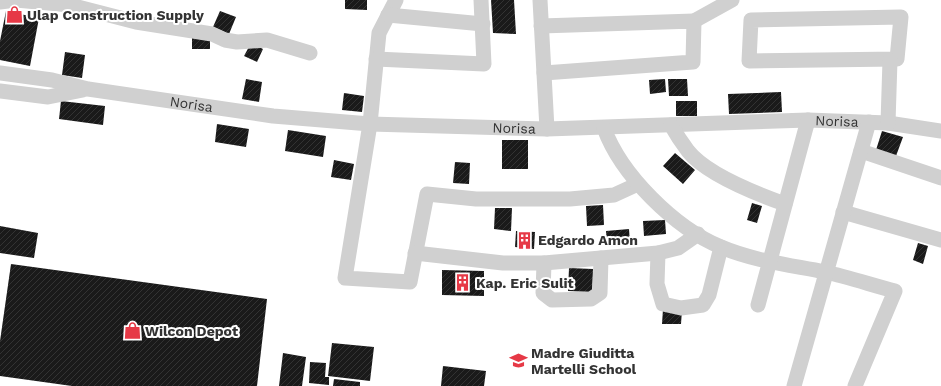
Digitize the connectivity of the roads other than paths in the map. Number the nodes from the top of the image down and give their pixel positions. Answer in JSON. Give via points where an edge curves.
{"nodes":[{"id":1,"x":396,"y":0,"type":"edge"},
{"id":2,"x":481,"y":0,"type":"edge"},
{"id":3,"x":540,"y":0,"type":"edge"},
{"id":4,"x":732,"y":0,"type":"edge"},
{"id":5,"x":0,"y":2,"type":"edge"},
{"id":6,"x":388,"y":15,"type":"junction"},
{"id":7,"x":694,"y":21,"type":"junction"},
{"id":8,"x":483,"y":24,"type":"junction"},
{"id":9,"x":541,"y":26,"type":"junction"},
{"id":10,"x":310,"y":53,"type":"dead end"},
{"id":11,"x":376,"y":59,"type":"junction"},
{"id":12,"x":890,"y":60,"type":"junction"},
{"id":13,"x":0,"y":73,"type":"edge"},
{"id":14,"x":544,"y":74,"type":"junction"},
{"id":15,"x":88,"y":89,"type":"junction"},
{"id":16,"x":0,"y":91,"type":"edge"},
{"id":17,"x":808,"y":120,"type":"junction"},
{"id":18,"x":869,"y":122,"type":"junction"},
{"id":19,"x":888,"y":123,"type":"junction"},
{"id":20,"x":370,"y":124,"type":"junction"},
{"id":21,"x":671,"y":126,"type":"junction"},
{"id":22,"x":604,"y":128,"type":"junction"},
{"id":23,"x":547,"y":129,"type":"junction"},
{"id":24,"x":941,"y":131,"type":"edge"},
{"id":25,"x":861,"y":152,"type":"junction"},
{"id":26,"x":941,"y":178,"type":"edge"},
{"id":27,"x":638,"y":184,"type":"junction"},
{"id":28,"x":785,"y":204,"type":"junction"},
{"id":29,"x":843,"y":212,"type":"junction"},
{"id":30,"x":698,"y":234,"type":"junction"},
{"id":31,"x":941,"y":240,"type":"edge"},
{"id":32,"x":721,"y":247,"type":"junction"},
{"id":33,"x":415,"y":253,"type":"junction"},
{"id":34,"x":658,"y":253,"type":"junction"},
{"id":35,"x":601,"y":258,"type":"junction"},
{"id":36,"x":770,"y":262,"type":"junction"},
{"id":37,"x":544,"y":263,"type":"junction"},
{"id":38,"x":825,"y":272,"type":"junction"},
{"id":39,"x":758,"y":305,"type":"dead end"},
{"id":40,"x":794,"y":386,"type":"edge"},
{"id":41,"x":855,"y":386,"type":"edge"}],
"edges":[{"from":1,"to":6,"type":"street"},
{"from":2,"to":8,"type":"street"},
{"from":3,"to":9,"type":"street"},
{"from":4,"to":7,"type":"street"},
{"from":5,"to":10,"type":"street","via":[[16,0],[70,5],[136,22],[212,34],[225,40],[267,40]]},
{"from":6,"to":8,"type":"street"},
{"from":6,"to":11,"type":"street","via":[[379,33]]},
{"from":7,"to":9,"type":"street"},
{"from":7,"to":14,"type":"street","via":[[693,62]]},
{"from":8,"to":11,"type":"street","via":[[484,64]]},
{"from":9,"to":14,"type":"street"},
{"from":11,"to":20,"type":"street"},
{"from":12,"to":12,"type":"street","via":[[897,59],[901,17],[751,20],[749,61]]},
{"from":12,"to":19,"type":"street"},
{"from":13,"to":15,"type":"street","name":"Norisa","via":[[52,80]]},
{"from":14,"to":23,"type":"street"},
{"from":15,"to":16,"type":"street","name":"Norisa","via":[[48,97]]},
{"from":15,"to":20,"type":"street","name":"Norisa","via":[[273,116]]},
{"from":17,"to":18,"type":"street","name":"Norisa"},
{"from":17,"to":21,"type":"street","name":"Norisa"},
{"from":17,"to":28,"type":"street"},
{"from":18,"to":19,"type":"street","name":"Norisa"},
{"from":18,"to":25,"type":"street"},
{"from":19,"to":24,"type":"street","name":"Norisa"},
{"from":20,"to":23,"type":"street","name":"Norisa"},
{"from":20,"to":33,"type":"street","via":[[345,278],[410,282]]},
{"from":21,"to":22,"type":"street","name":"Norisa"},
{"from":21,"to":28,"type":"street","via":[[689,152],[711,170],[744,189]]},
{"from":22,"to":23,"type":"street","name":"Norisa"},
{"from":22,"to":27,"type":"street","via":[[618,158]]},
{"from":25,"to":26,"type":"street"},
{"from":25,"to":29,"type":"street"},
{"from":27,"to":30,"type":"street","via":[[668,213]]},
{"from":27,"to":33,"type":"street","via":[[614,195],[570,199],[476,199],[427,194]]},
{"from":28,"to":36,"type":"street"},
{"from":29,"to":31,"type":"street"},
{"from":29,"to":38,"type":"street"},
{"from":30,"to":32,"type":"street"},
{"from":30,"to":34,"type":"street","via":[[678,248]]},
{"from":32,"to":34,"type":"street","via":[[709,295],[703,305],[681,308],[663,304],[657,284]]},
{"from":32,"to":36,"type":"street"},
{"from":33,"to":37,"type":"street","via":[[504,263]]},
{"from":34,"to":35,"type":"street"},
{"from":35,"to":37,"type":"street"},
{"from":35,"to":37,"type":"street","via":[[600,293],[591,299],[552,300],[542,293]]},
{"from":36,"to":38,"type":"street"},
{"from":36,"to":39,"type":"street"},
{"from":38,"to":40,"type":"street"},
{"from":38,"to":41,"type":"street","via":[[895,291]]}]}
